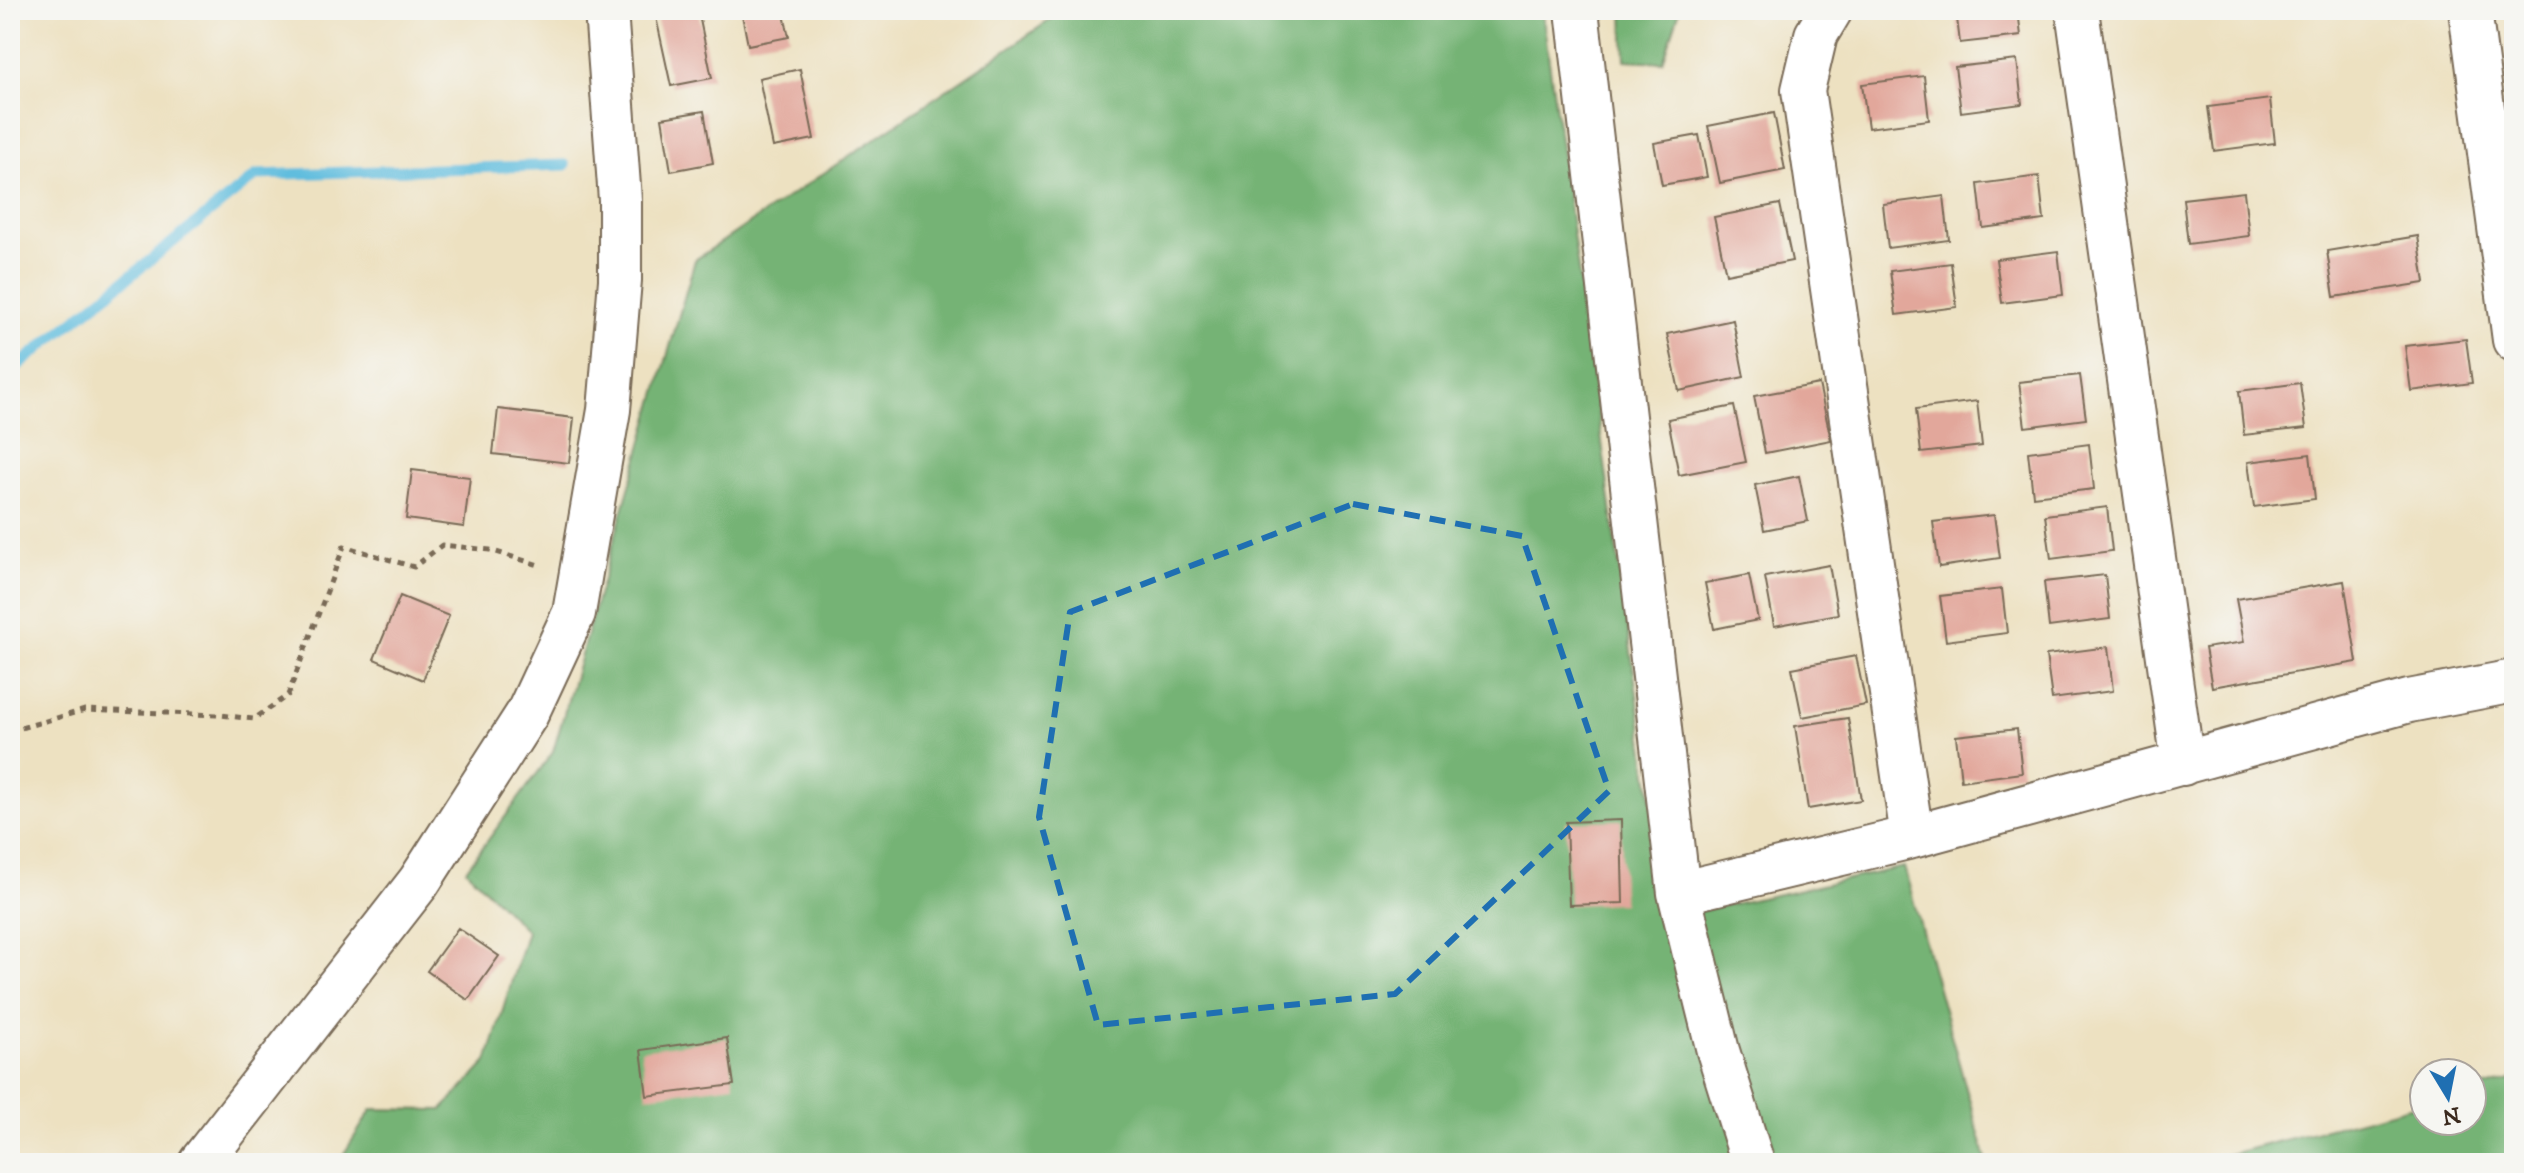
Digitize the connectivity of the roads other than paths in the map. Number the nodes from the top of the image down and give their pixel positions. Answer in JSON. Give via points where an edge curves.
{"nodes":[{"id":1,"x":606,"y":10,"type":"edge"},
{"id":2,"x":1577,"y":10,"type":"edge"},
{"id":3,"x":1831,"y":10,"type":"edge"},
{"id":4,"x":2077,"y":10,"type":"edge"},
{"id":5,"x":2470,"y":10,"type":"edge"},
{"id":6,"x":2514,"y":340,"type":"edge"},
{"id":7,"x":2514,"y":681,"type":"edge"},
{"id":8,"x":2183,"y":764,"type":"junction"},
{"id":9,"x":1912,"y":837,"type":"junction"},
{"id":10,"x":1679,"y":893,"type":"junction"},
{"id":11,"x":200,"y":1163,"type":"edge"},
{"id":12,"x":1753,"y":1163,"type":"edge"}],
"edges":[{"from":1,"to":11,"type":"street","via":[[620,200],[620,280],[609,410],[574,613],[527,714],[419,882]]},
{"from":2,"to":10,"type":"street"},
{"from":3,"to":9,"type":"street","via":[[1816,35],[1803,90]]},
{"from":4,"to":8,"type":"street"},
{"from":5,"to":6,"type":"street"},
{"from":7,"to":8,"type":"street","via":[[2409,701]]},
{"from":8,"to":9,"type":"street"},
{"from":9,"to":10,"type":"street"},
{"from":10,"to":12,"type":"street","via":[[1718,1051]]}]}
